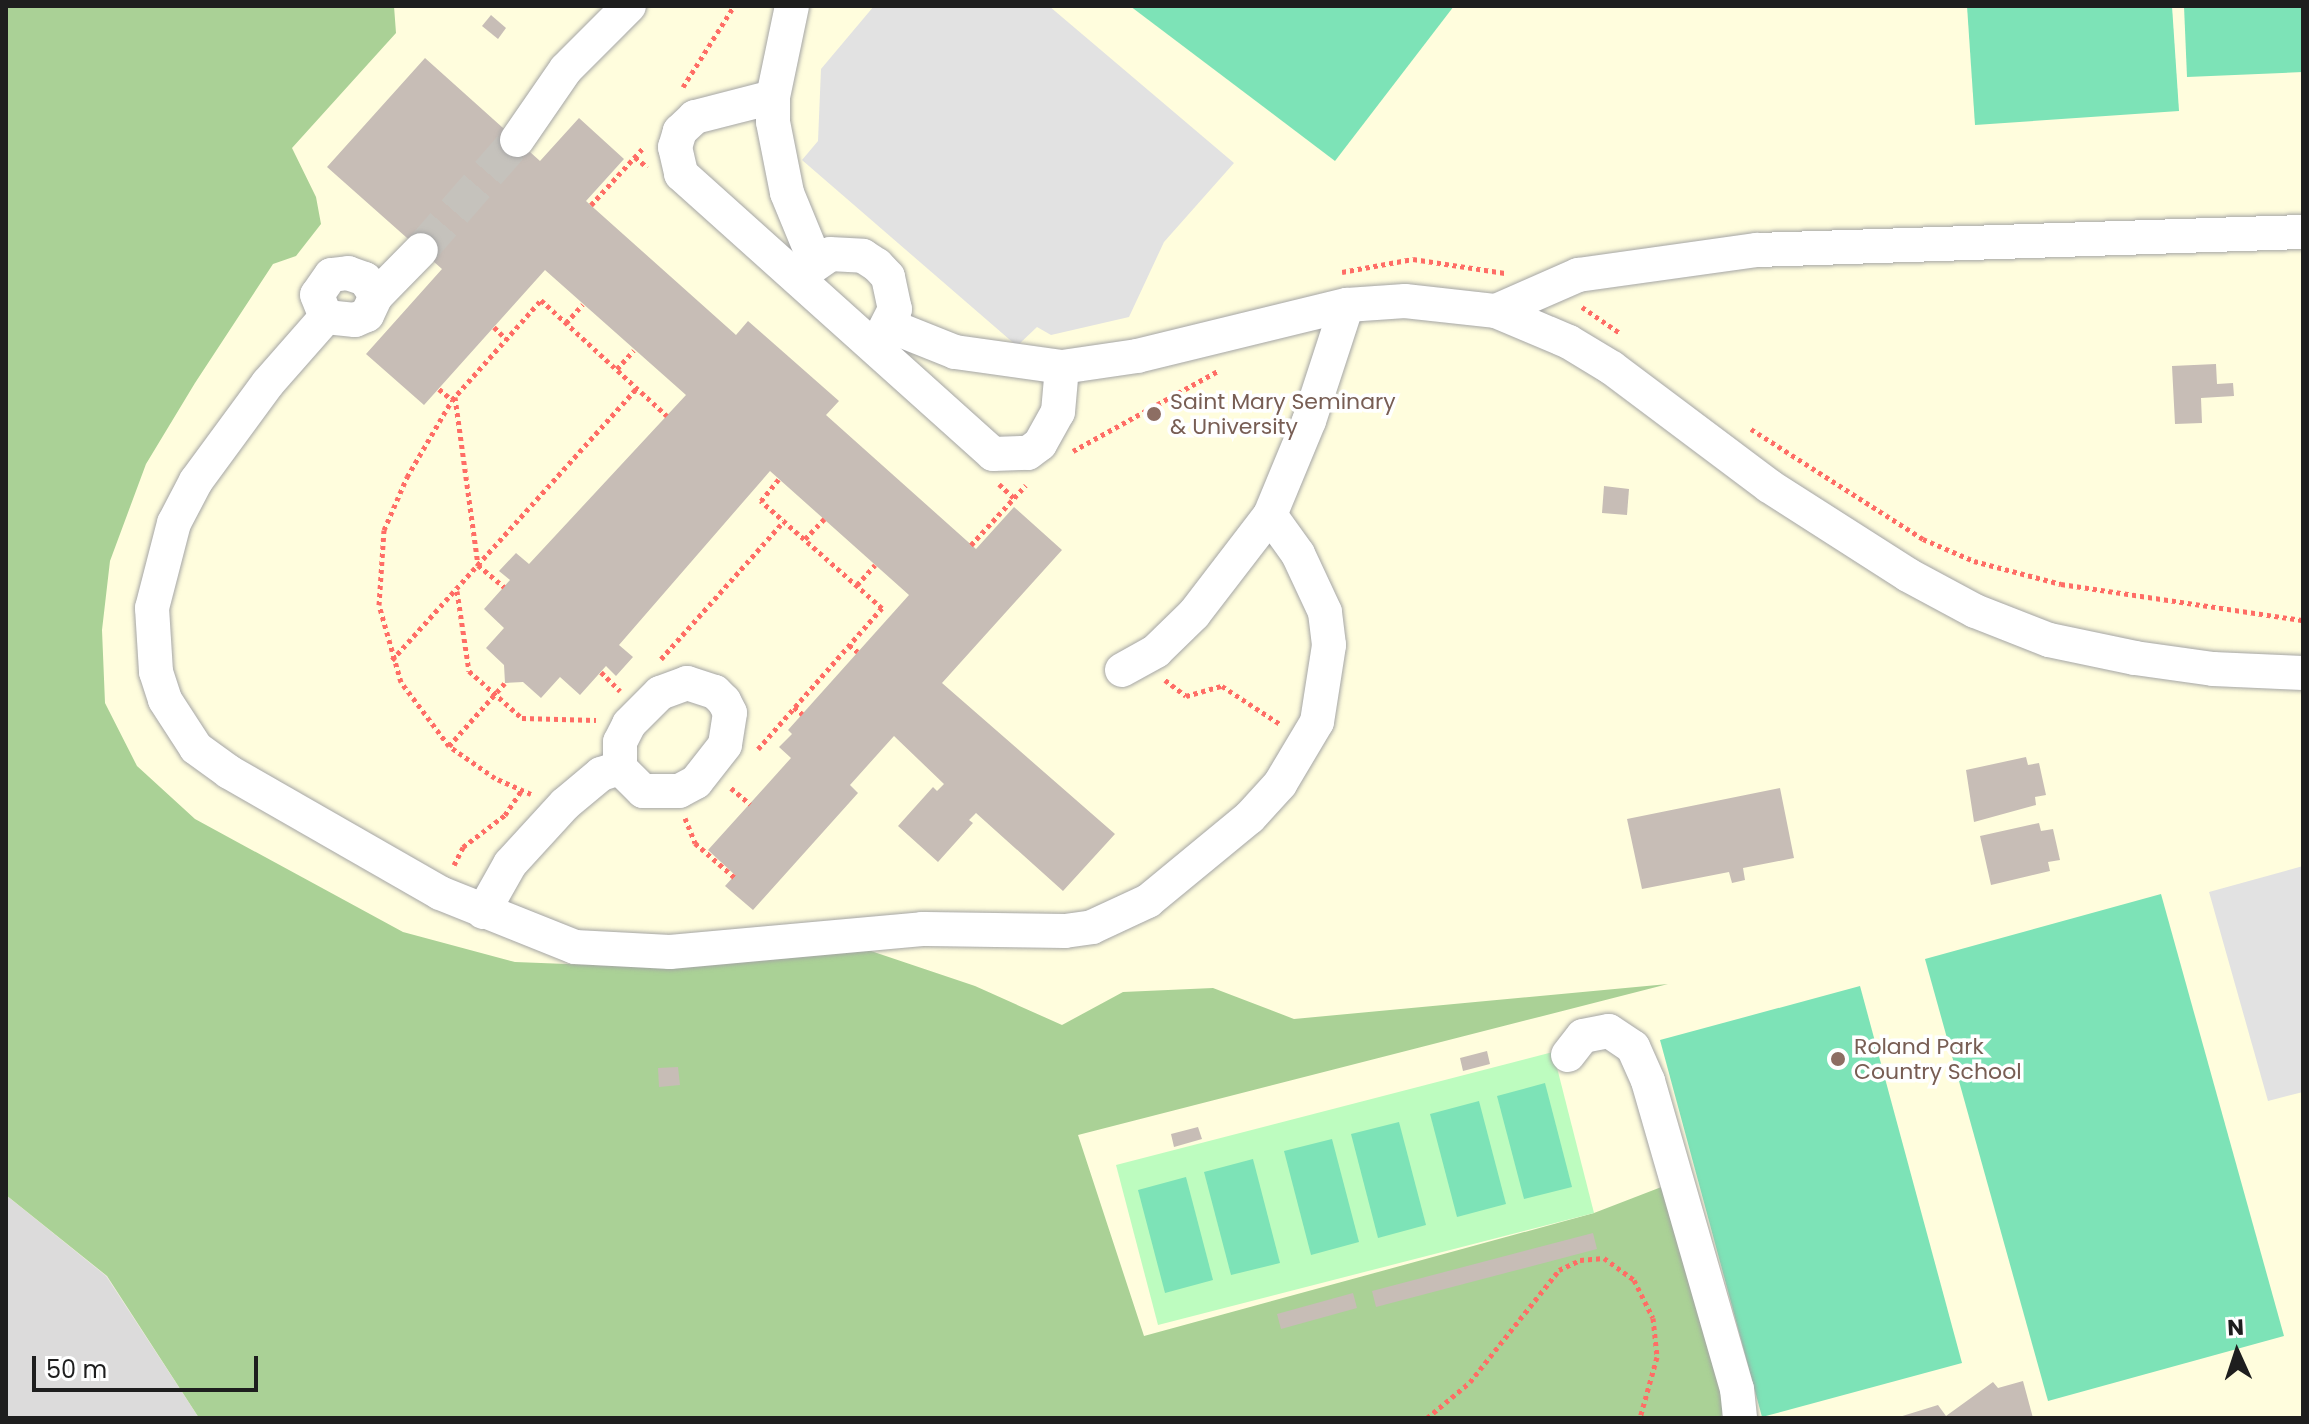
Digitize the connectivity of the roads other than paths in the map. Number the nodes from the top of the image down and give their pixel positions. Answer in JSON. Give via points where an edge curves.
{"nodes":[{"id":1,"x":629,"y":6,"type":"edge"},
{"id":2,"x":792,"y":6,"type":"edge"},
{"id":3,"x":773,"y":97,"type":"junction"},
{"id":4,"x":517,"y":140,"type":"tunnel mouth"},
{"id":5,"x":2303,"y":232,"type":"edge"},
{"id":6,"x":421,"y":250,"type":"tunnel mouth"},
{"id":7,"x":806,"y":269,"type":"junction"},
{"id":8,"x":1347,"y":305,"type":"junction"},
{"id":9,"x":1496,"y":311,"type":"junction"},
{"id":10,"x":883,"y":335,"type":"junction"},
{"id":11,"x":1062,"y":367,"type":"junction"},
{"id":12,"x":1270,"y":515,"type":"junction"},
{"id":13,"x":1122,"y":670,"type":"dead end"},
{"id":14,"x":2303,"y":673,"type":"edge"},
{"id":15,"x":620,"y":768,"type":"dead end"},
{"id":16,"x":483,"y":912,"type":"junction"},
{"id":17,"x":1568,"y":1055,"type":"dead end"},
{"id":18,"x":1740,"y":1418,"type":"edge"}],
"edges":[{"from":1,"to":4,"type":"lane","via":[[566,69]]},
{"from":2,"to":3,"type":"lane"},
{"from":3,"to":7,"type":"lane","via":[[787,193]]},
{"from":3,"to":7,"type":"lane","via":[[695,117],[680,131],[676,159],[681,174]]},
{"from":5,"to":9,"type":"lane","via":[[1757,250],[1578,275]]},
{"from":6,"to":16,"type":"lane","via":[[376,296],[367,315],[355,320],[326,317],[268,383],[196,481],[174,523],[152,608],[156,672],[179,728],[229,772]]},
{"from":7,"to":10,"type":"lane"},
{"from":7,"to":10,"type":"lane","via":[[846,252],[877,265],[894,293]]},
{"from":8,"to":9,"type":"lane","via":[[1405,301]]},
{"from":8,"to":11,"type":"lane","via":[[1137,356]]},
{"from":8,"to":12,"type":"lane","via":[[1309,421]]},
{"from":9,"to":14,"type":"lane","via":[[1569,342],[1612,368],[1769,486],[1975,611],[2049,640],[2135,658],[2213,669]]},
{"from":10,"to":11,"type":"lane","via":[[955,352]]},
{"from":10,"to":11,"type":"lane","via":[[993,454],[1028,453],[1052,429]]},
{"from":12,"to":13,"type":"lane","via":[[1194,614],[1156,651]]},
{"from":12,"to":16,"type":"lane","via":[[1298,554],[1325,612],[1329,645],[1317,722],[1280,784],[1250,817],[1174,882],[1116,917],[1065,931],[922,929],[670,952],[575,947]]},
{"from":15,"to":16,"type":"lane","via":[[601,774],[565,804],[510,864]]},
{"from":17,"to":18,"type":"lane","via":[[1583,1036],[1609,1031],[1633,1047],[1661,1125],[1737,1389]]}]}
